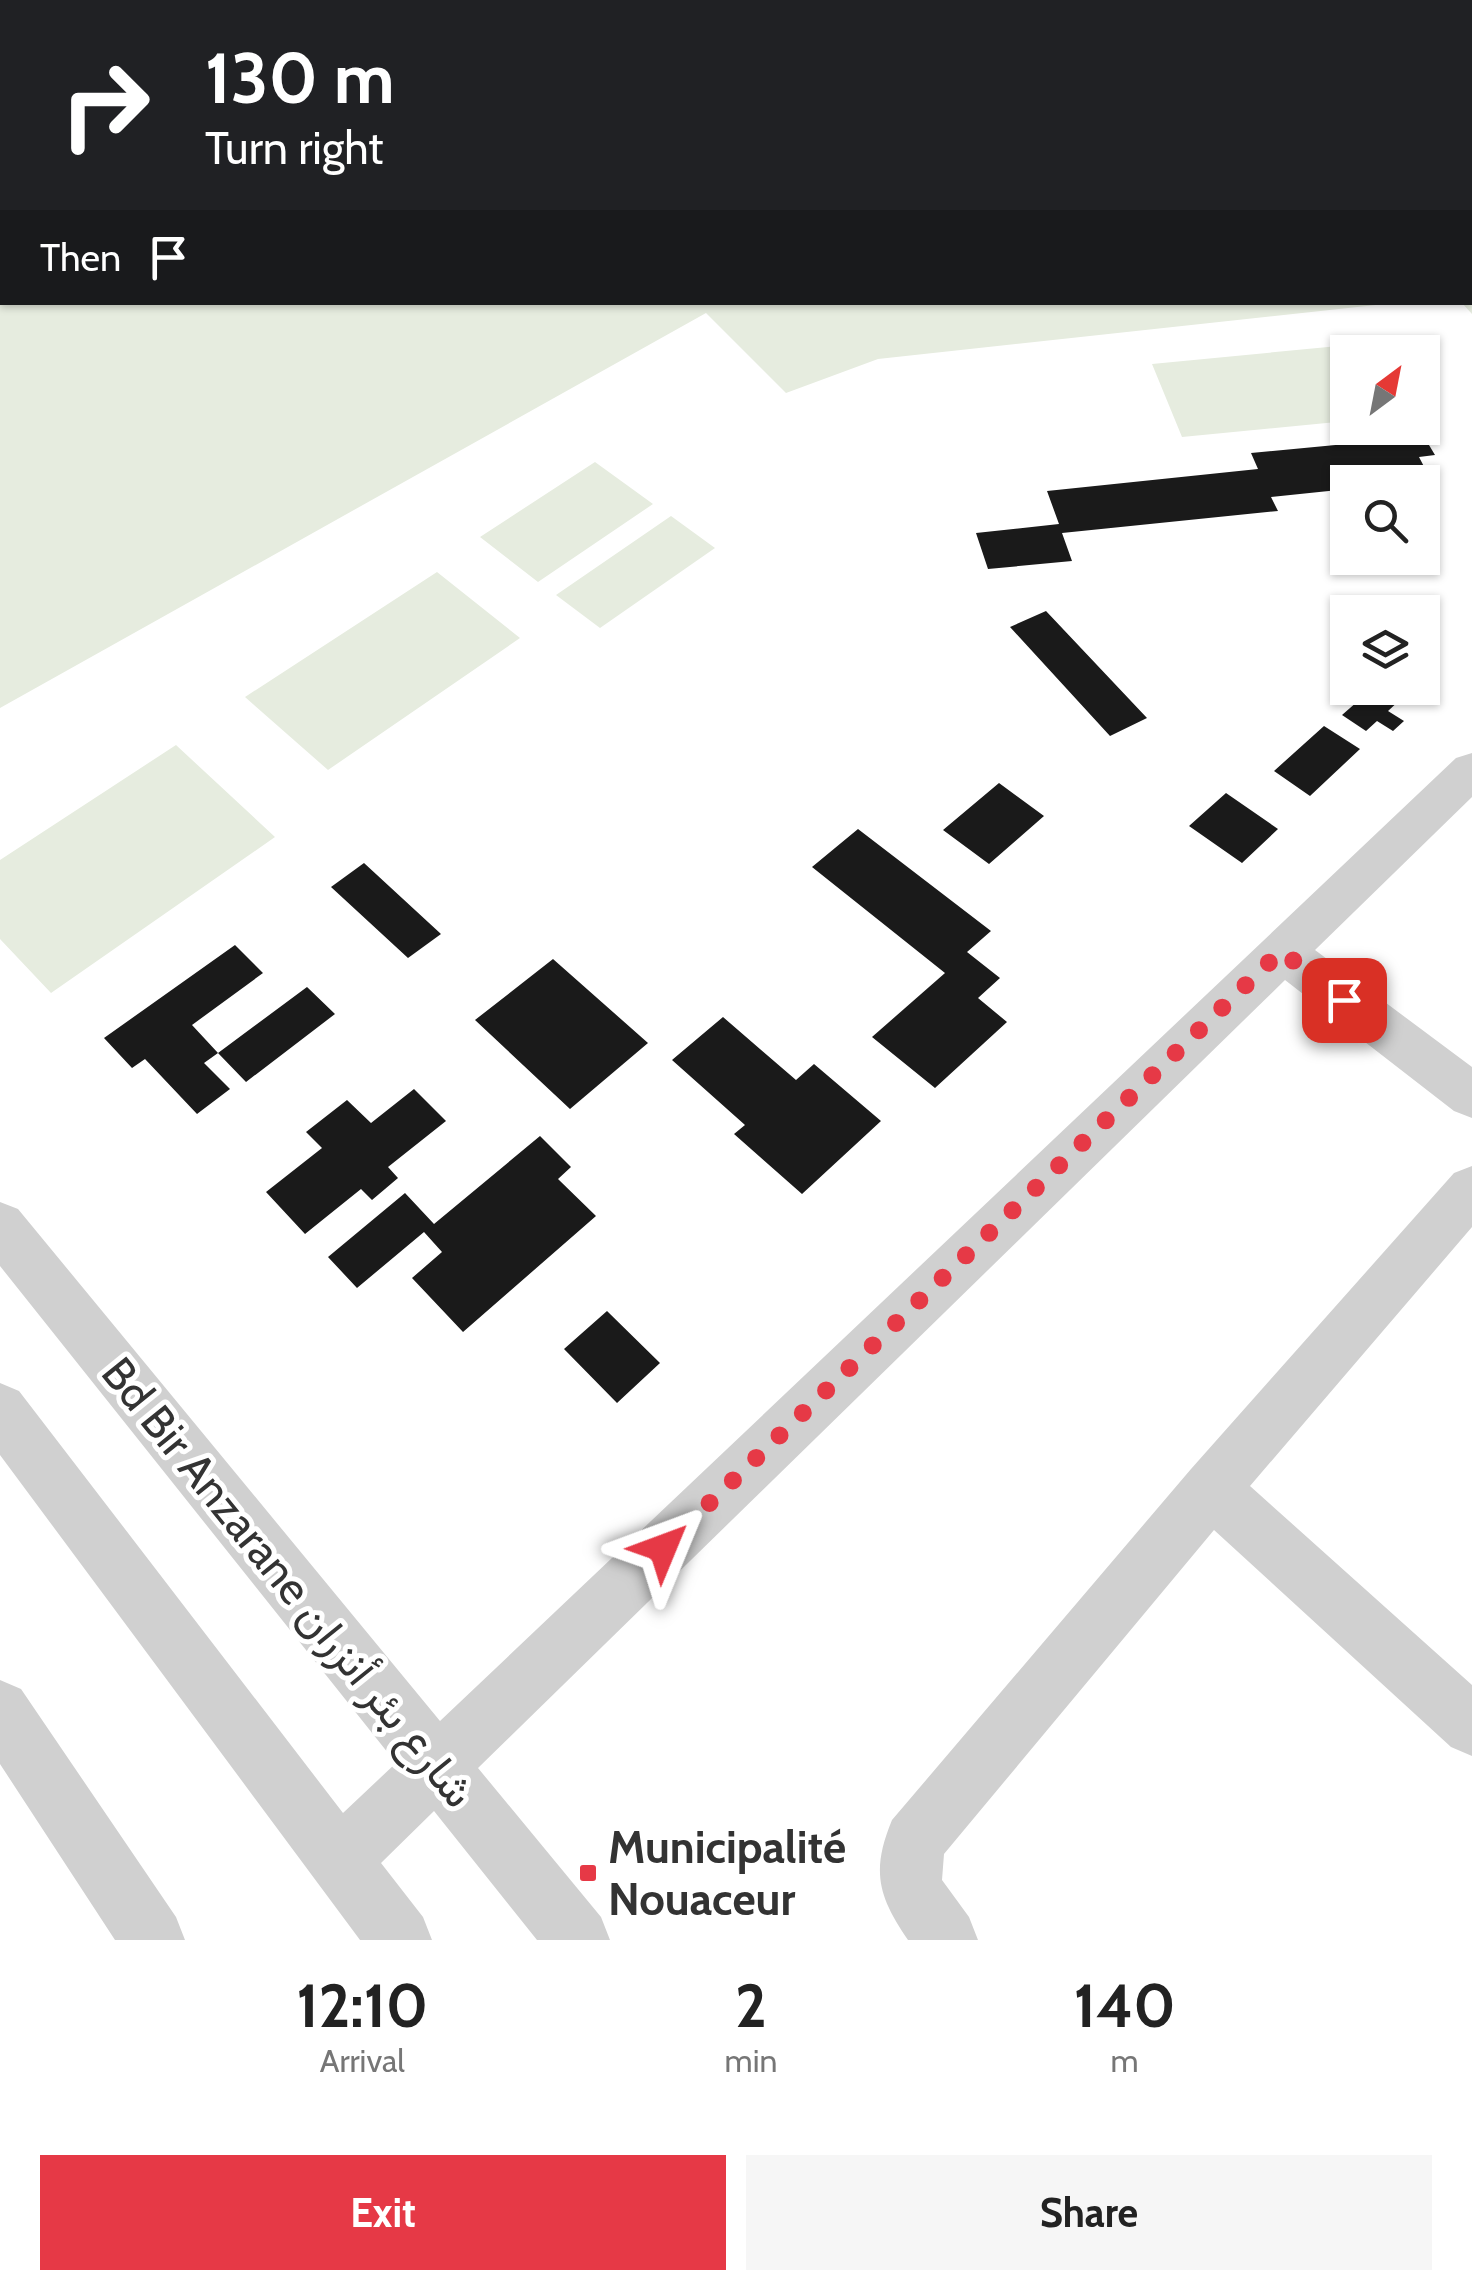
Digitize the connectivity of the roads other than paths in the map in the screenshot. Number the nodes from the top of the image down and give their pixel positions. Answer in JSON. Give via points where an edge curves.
{"nodes":[{"id":1,"x":1472,"y":770,"type":"edge"},
{"id":2,"x":1281,"y":951,"type":"junction"},
{"id":3,"x":1472,"y":1096,"type":"edge"},
{"id":4,"x":1472,"y":1189,"type":"edge"},
{"id":5,"x":0,"y":1226,"type":"edge"},
{"id":6,"x":0,"y":1410,"type":"edge"},
{"id":7,"x":1211,"y":1489,"type":"junction"},
{"id":8,"x":0,"y":1710,"type":"edge"},
{"id":9,"x":1472,"y":1726,"type":"edge"},
{"id":10,"x":438,"y":1765,"type":"junction"},
{"id":11,"x":338,"y":1860,"type":"junction"},
{"id":12,"x":153,"y":1940,"type":"edge"},
{"id":13,"x":400,"y":1940,"type":"edge"},
{"id":14,"x":578,"y":1940,"type":"edge"},
{"id":15,"x":946,"y":1940,"type":"edge"}],
"edges":[{"from":1,"to":2,"type":"street"},
{"from":2,"to":3,"type":"street"},
{"from":2,"to":10,"type":"street"},
{"from":4,"to":7,"type":"street"},
{"from":5,"to":10,"type":"street","name":"Bd Bir Anzarane شارع بئر أنزران"},
{"from":6,"to":11,"type":"street"},
{"from":7,"to":9,"type":"street"},
{"from":7,"to":15,"type":"street","via":[[914,1842],[910,1888]]},
{"from":8,"to":12,"type":"street"},
{"from":10,"to":11,"type":"street"},
{"from":10,"to":14,"type":"street","name":"Bd Bir Anzarane شارع بئر أنزران"},
{"from":11,"to":13,"type":"street"}]}
